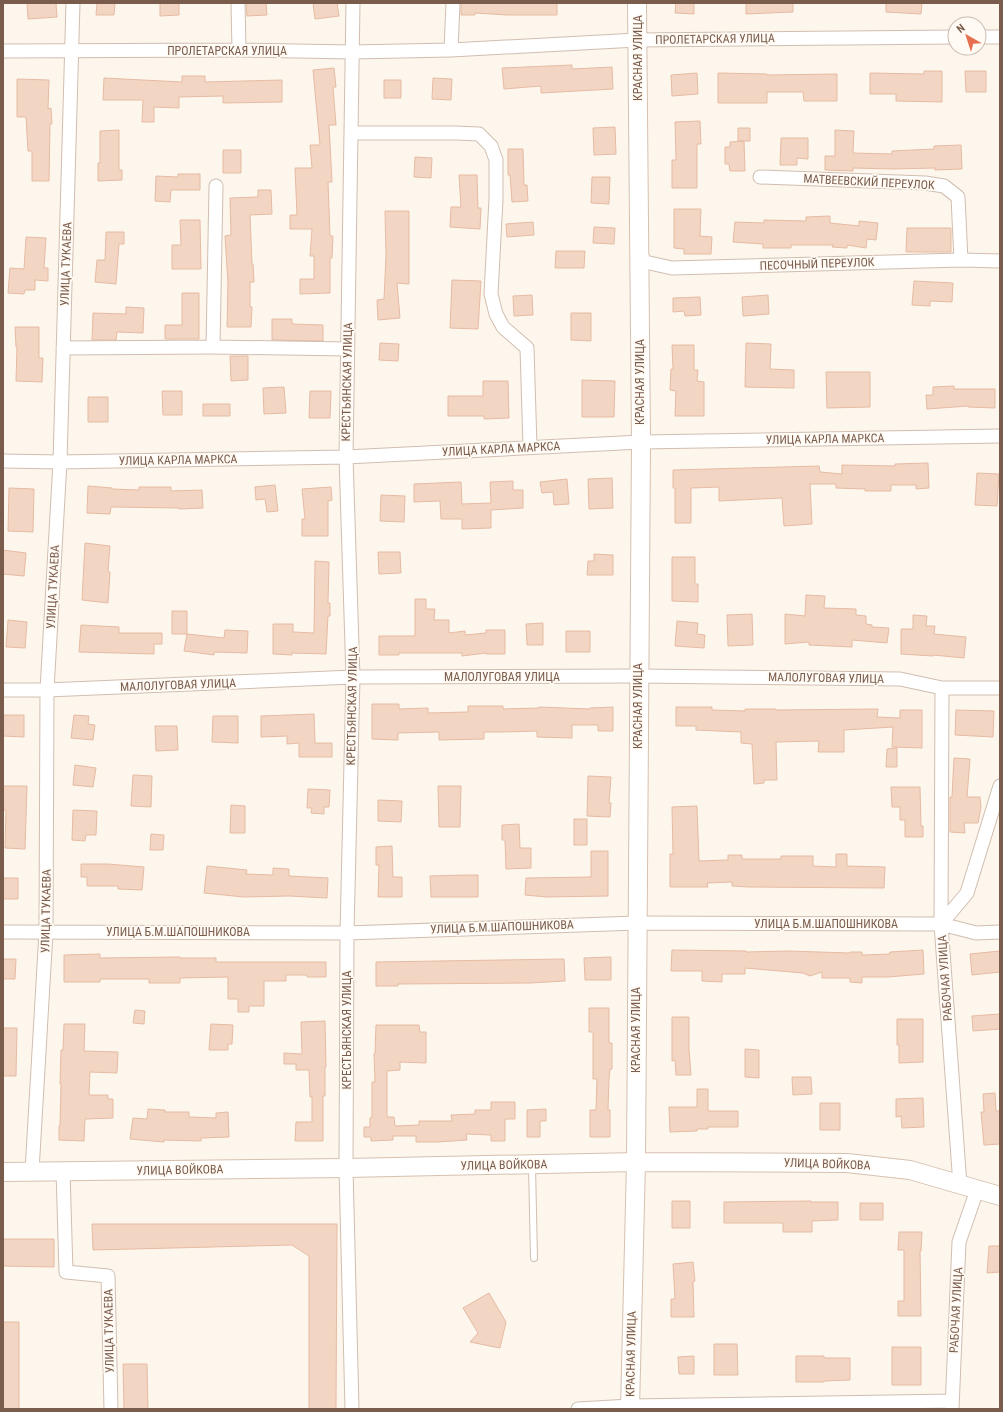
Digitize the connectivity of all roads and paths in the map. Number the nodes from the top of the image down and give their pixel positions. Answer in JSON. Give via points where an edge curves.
{"nodes":[{"id":1,"x":73,"y":3,"type":"edge"},
{"id":2,"x":238,"y":3,"type":"edge"},
{"id":3,"x":353,"y":3,"type":"edge"},
{"id":4,"x":452,"y":3,"type":"edge"},
{"id":5,"x":637,"y":3,"type":"edge"},
{"id":6,"x":1000,"y":36,"type":"edge"},
{"id":7,"x":947,"y":37,"type":"edge"},
{"id":8,"x":987,"y":37,"type":"edge"},
{"id":9,"x":637,"y":40,"type":"junction"},
{"id":10,"x":240,"y":50,"type":"junction"},
{"id":11,"x":451,"y":50,"type":"junction"},
{"id":12,"x":3,"y":51,"type":"edge"},
{"id":13,"x":72,"y":52,"type":"junction"},
{"id":14,"x":352,"y":52,"type":"junction"},
{"id":15,"x":351,"y":133,"type":"junction"},
{"id":16,"x":760,"y":177,"type":"dead end"},
{"id":17,"x":216,"y":186,"type":"dead end"},
{"id":18,"x":640,"y":253,"type":"junction"},
{"id":19,"x":961,"y":260,"type":"junction"},
{"id":20,"x":1000,"y":261,"type":"edge"},
{"id":21,"x":213,"y":347,"type":"junction"},
{"id":22,"x":63,"y":348,"type":"junction"},
{"id":23,"x":348,"y":349,"type":"junction"},
{"id":24,"x":1000,"y":436,"type":"edge"},
{"id":25,"x":641,"y":442,"type":"junction"},
{"id":26,"x":530,"y":447,"type":"junction"},
{"id":27,"x":346,"y":457,"type":"junction"},
{"id":28,"x":3,"y":460,"type":"edge"},
{"id":29,"x":60,"y":462,"type":"junction"},
{"id":30,"x":638,"y":676,"type":"junction"},
{"id":31,"x":353,"y":677,"type":"junction"},
{"id":32,"x":942,"y":688,"type":"junction"},
{"id":33,"x":1000,"y":688,"type":"edge"},
{"id":34,"x":3,"y":690,"type":"edge"},
{"id":35,"x":47,"y":690,"type":"junction"},
{"id":36,"x":1000,"y":786,"type":"edge"},
{"id":37,"x":637,"y":923,"type":"junction"},
{"id":38,"x":941,"y":924,"type":"junction"},
{"id":39,"x":3,"y":932,"type":"edge"},
{"id":40,"x":46,"y":932,"type":"junction"},
{"id":41,"x":1000,"y":932,"type":"edge"},
{"id":42,"x":347,"y":933,"type":"junction"},
{"id":43,"x":636,"y":1162,"type":"junction"},
{"id":44,"x":532,"y":1164,"type":"junction"},
{"id":45,"x":346,"y":1168,"type":"junction"},
{"id":46,"x":32,"y":1171,"type":"junction"},
{"id":47,"x":63,"y":1171,"type":"junction"},
{"id":48,"x":3,"y":1172,"type":"edge"},
{"id":49,"x":960,"y":1185,"type":"junction"},
{"id":50,"x":977,"y":1190,"type":"junction"},
{"id":51,"x":1000,"y":1196,"type":"edge"},
{"id":52,"x":534,"y":1258,"type":"dead end"},
{"id":53,"x":952,"y":1405,"type":"edge"},
{"id":54,"x":630,"y":1407,"type":"edge"},
{"id":55,"x":111,"y":1409,"type":"edge"},
{"id":56,"x":352,"y":1409,"type":"edge"},
{"id":57,"x":578,"y":1409,"type":"edge"}],
"edges":[{"from":1,"to":13,"type":"street","name":"УЛИЦА ТУКАЕВА"},
{"from":2,"to":10,"type":"street"},
{"from":3,"to":14,"type":"street","name":"КРЕСТЬЯНСКАЯ УЛИЦА"},
{"from":4,"to":11,"type":"street"},
{"from":5,"to":9,"type":"street","name":"КРАСНАЯ УЛИЦА"},
{"from":6,"to":8,"type":"street"},
{"from":7,"to":9,"type":"street","name":"ПРОЛЕТАРСКАЯ УЛИЦА"},
{"from":9,"to":11,"type":"street","name":"ПРОЛЕТАРСКАЯ УЛИЦА"},
{"from":9,"to":18,"type":"street","name":"КРАСНАЯ УЛИЦА"},
{"from":10,"to":13,"type":"street","name":"ПРОЛЕТАРСКАЯ УЛИЦА"},
{"from":10,"to":14,"type":"street","name":"ПРОЛЕТАРСКАЯ УЛИЦА"},
{"from":11,"to":14,"type":"street","name":"ПРОЛЕТАРСКАЯ УЛИЦА"},
{"from":12,"to":13,"type":"street","name":"ПРОЛЕТАРСКАЯ УЛИЦА"},
{"from":13,"to":22,"type":"street","name":"УЛИЦА ТУКАЕВА"},
{"from":14,"to":15,"type":"street","name":"КРЕСТЬЯНСКАЯ УЛИЦА"},
{"from":15,"to":23,"type":"street","name":"КРЕСТЬЯНСКАЯ УЛИЦА"},
{"from":15,"to":26,"type":"street","via":[[479,134],[491,146],[496,160],[491,294],[496,314],[503,327],[526,348]]},
{"from":16,"to":19,"type":"street","name":"МАТВЕЕВСКИЙ ПЕРЕУЛОК","via":[[925,183],[944,186],[958,197]]},
{"from":17,"to":21,"type":"street"},
{"from":18,"to":19,"type":"street","name":"ПЕСОЧНЫЙ ПЕРЕУЛОК","via":[[645,262],[672,268]]},
{"from":18,"to":25,"type":"street","name":"КРАСНАЯ УЛИЦА"},
{"from":19,"to":20,"type":"street","name":"ПЕСОЧНЫЙ ПЕРЕУЛОК"},
{"from":21,"to":22,"type":"street"},
{"from":21,"to":23,"type":"street"},
{"from":22,"to":29,"type":"street","name":"УЛИЦА ТУКАЕВА"},
{"from":23,"to":27,"type":"street","name":"КРЕСТЬЯНСКАЯ УЛИЦА"},
{"from":24,"to":25,"type":"street","name":"УЛИЦА КАРЛА МАРКСА"},
{"from":25,"to":26,"type":"street","name":"УЛИЦА КАРЛА МАРКСА"},
{"from":25,"to":30,"type":"street","name":"КРАСНАЯ УЛИЦА"},
{"from":26,"to":27,"type":"street","name":"УЛИЦА КАРЛА МАРКСА"},
{"from":27,"to":29,"type":"street","name":"УЛИЦА КАРЛА МАРКСА"},
{"from":27,"to":31,"type":"street","name":"КРЕСТЬЯНСКАЯ УЛИЦА"},
{"from":28,"to":29,"type":"street","name":"УЛИЦА КАРЛА МАРКСА"},
{"from":29,"to":35,"type":"street","name":"УЛИЦА ТУКАЕВА"},
{"from":30,"to":31,"type":"street","name":"МАЛОЛУГОВАЯ УЛИЦА"},
{"from":30,"to":32,"type":"street","name":"МАЛОЛУГОВАЯ УЛИЦА","via":[[900,679]]},
{"from":30,"to":37,"type":"street","name":"КРАСНАЯ УЛИЦА"},
{"from":31,"to":35,"type":"street","name":"МАЛОЛУГОВАЯ УЛИЦА"},
{"from":31,"to":42,"type":"street","name":"КРЕСТЬЯНСКАЯ УЛИЦА"},
{"from":32,"to":33,"type":"street","name":"МАЛОЛУГОВАЯ УЛИЦА"},
{"from":32,"to":38,"type":"street"},
{"from":34,"to":35,"type":"street","name":"МАЛОЛУГОВАЯ УЛИЦА"},
{"from":35,"to":40,"type":"street","name":"УЛИЦА ТУКАЕВА"},
{"from":36,"to":38,"type":"street","name":"РАБОЧАЯ УЛИЦА","via":[[967,893]]},
{"from":37,"to":38,"type":"street","name":"УЛИЦА Б.М.ШАПОШНИКОВА"},
{"from":37,"to":42,"type":"street","name":"УЛИЦА Б.М.ШАПОШНИКОВА"},
{"from":37,"to":43,"type":"street","name":"КРАСНАЯ УЛИЦА"},
{"from":38,"to":41,"type":"street","name":"УЛИЦА Б.М.ШАПОШНИКОВА","via":[[976,933]]},
{"from":38,"to":49,"type":"street","name":"РАБОЧАЯ УЛИЦА"},
{"from":39,"to":40,"type":"street","name":"УЛИЦА Б.М.ШАПОШНИКОВА"},
{"from":40,"to":42,"type":"street","name":"УЛИЦА Б.М.ШАПОШНИКОВА"},
{"from":40,"to":46,"type":"street","name":"УЛИЦА ТУКАЕВА"},
{"from":42,"to":45,"type":"street","name":"КРЕСТЬЯНСКАЯ УЛИЦА"},
{"from":43,"to":44,"type":"street","name":"УЛИЦА ВОЙКОВА"},
{"from":43,"to":49,"type":"street","name":"УЛИЦА ВОЙКОВА","via":[[846,1163],[910,1170]]},
{"from":43,"to":54,"type":"street","name":"КРАСНАЯ УЛИЦА"},
{"from":44,"to":45,"type":"street","name":"УЛИЦА ВОЙКОВА"},
{"from":44,"to":52,"type":"lane"},
{"from":45,"to":47,"type":"street","name":"УЛИЦА ВОЙКОВА"},
{"from":45,"to":56,"type":"street","name":"КРЕСТЬЯНСКАЯ УЛИЦА"},
{"from":46,"to":47,"type":"street","name":"УЛИЦА ВОЙКОВА"},
{"from":46,"to":48,"type":"street","name":"УЛИЦА ВОЙКОВА"},
{"from":47,"to":55,"type":"street","name":"УЛИЦА ТУКАЕВА","via":[[66,1272],[108,1276]]},
{"from":49,"to":50,"type":"street","name":"УЛИЦА ВОЙКОВА"},
{"from":50,"to":51,"type":"street","name":"УЛИЦА ВОЙКОВА"},
{"from":50,"to":53,"type":"street","name":"РАБОЧАЯ УЛИЦА","via":[[959,1242]]},
{"from":53,"to":54,"type":"street"},
{"from":54,"to":57,"type":"street"}]}
